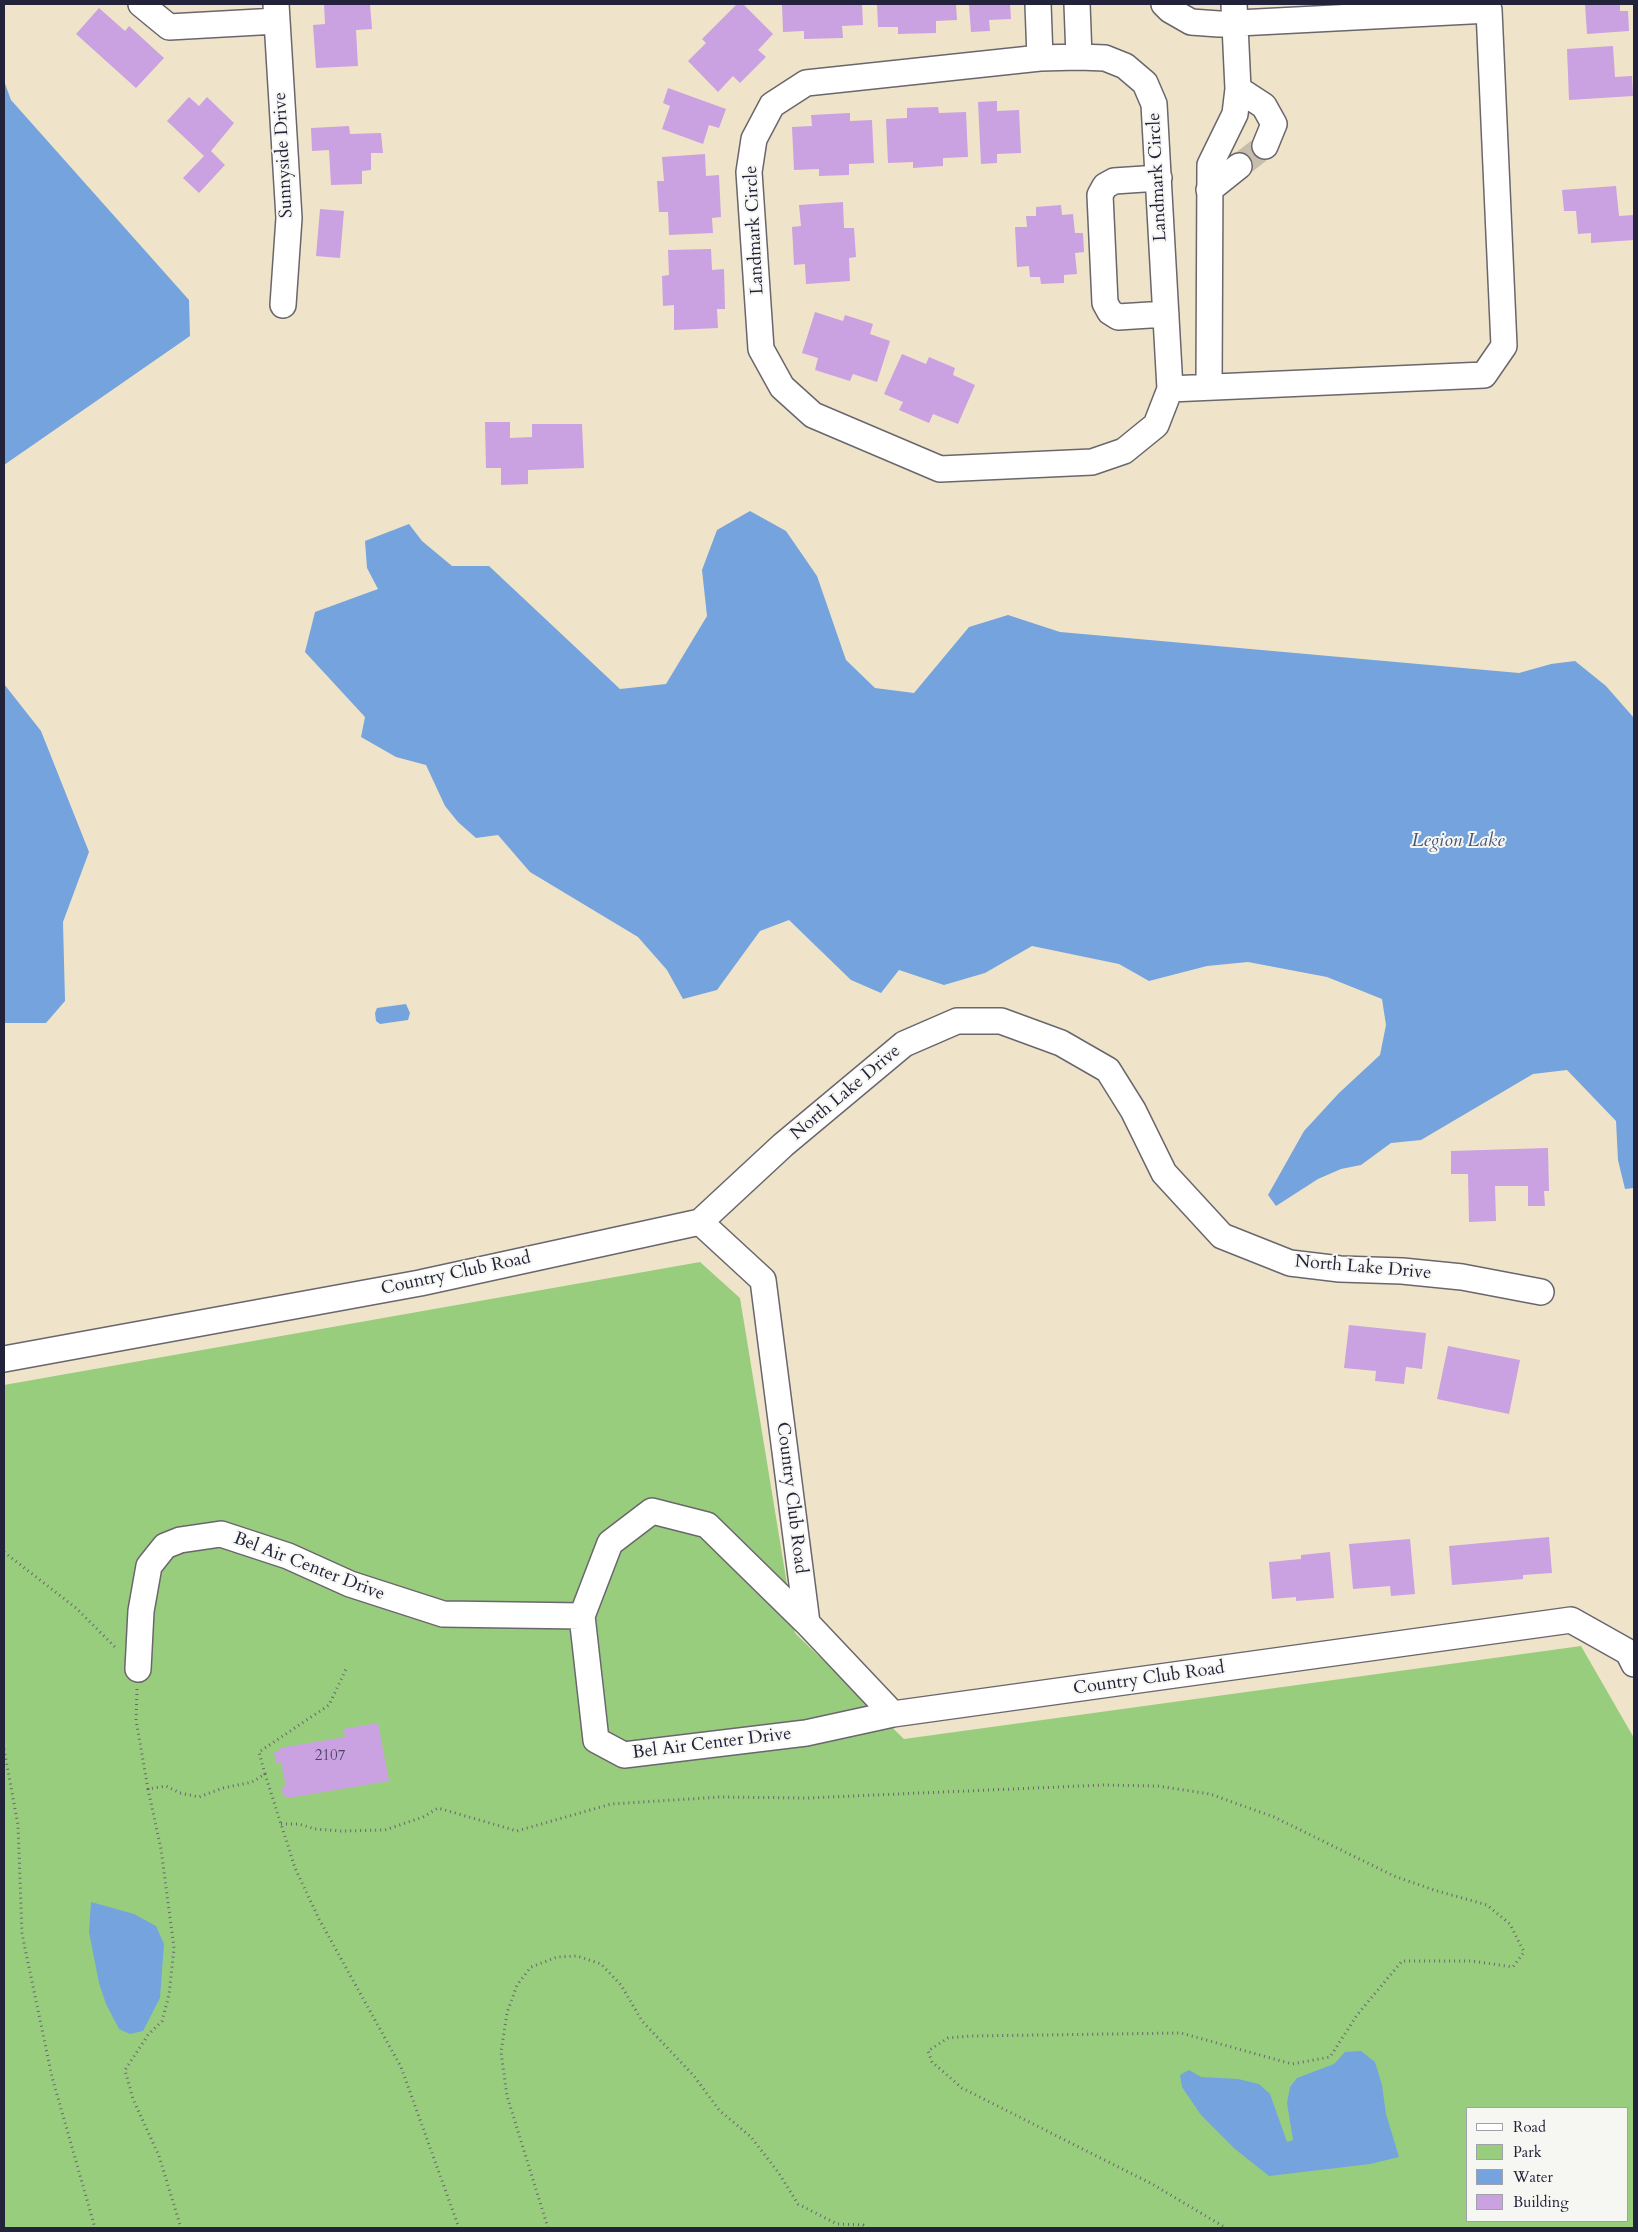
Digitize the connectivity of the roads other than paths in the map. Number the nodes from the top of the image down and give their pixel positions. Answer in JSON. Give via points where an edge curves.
{"nodes":[{"id":1,"x":141,"y":4,"type":"edge"},
{"id":2,"x":1038,"y":4,"type":"edge"},
{"id":3,"x":1077,"y":4,"type":"edge"},
{"id":4,"x":1164,"y":4,"type":"edge"},
{"id":5,"x":1489,"y":7,"type":"edge"},
{"id":6,"x":276,"y":13,"type":"edge"},
{"id":7,"x":1234,"y":14,"type":"edge"},
{"id":8,"x":1079,"y":57,"type":"junction"},
{"id":9,"x":1040,"y":58,"type":"junction"},
{"id":10,"x":1238,"y":89,"type":"junction"},
{"id":11,"x":1265,"y":146,"type":"tunnel mouth"},
{"id":12,"x":1239,"y":166,"type":"tunnel mouth"},
{"id":13,"x":1159,"y":178,"type":"junction"},
{"id":14,"x":1209,"y":190,"type":"junction"},
{"id":15,"x":283,"y":305,"type":"dead end"},
{"id":16,"x":1166,"y":314,"type":"junction"},
{"id":17,"x":1208,"y":386,"type":"junction"},
{"id":18,"x":1170,"y":389,"type":"junction"},
{"id":19,"x":700,"y":1222,"type":"junction"},
{"id":20,"x":1541,"y":1292,"type":"dead end"},
{"id":21,"x":4,"y":1360,"type":"edge"},
{"id":22,"x":582,"y":1616,"type":"junction"},
{"id":23,"x":807,"y":1622,"type":"junction"},
{"id":24,"x":1634,"y":1664,"type":"edge"},
{"id":25,"x":138,"y":1669,"type":"road end"},
{"id":26,"x":893,"y":1714,"type":"junction"}],
"edges":[{"from":1,"to":6,"type":"street","via":[[169,27]]},
{"from":2,"to":9,"type":"street"},
{"from":3,"to":8,"type":"street"},
{"from":4,"to":7,"type":"street","via":[[1191,22]]},
{"from":5,"to":7,"type":"street"},
{"from":5,"to":17,"type":"street","via":[[1504,346],[1484,375]]},
{"from":6,"to":15,"type":"street","name":"Sunnyside Drive","via":[[289,218]]},
{"from":7,"to":10,"type":"street"},
{"from":8,"to":9,"type":"street","name":"Landmark Circle"},
{"from":8,"to":13,"type":"street","name":"Landmark Circle","via":[[1105,58],[1125,66],[1145,83],[1154,104]]},
{"from":9,"to":18,"type":"street","name":"Landmark Circle","via":[[806,82],[772,105],[754,139],[749,172],[762,349],[782,387],[813,415],[940,469],[1092,462],[1124,451],[1156,424]]},
{"from":10,"to":11,"type":"street","via":[[1264,106],[1274,124]]},
{"from":10,"to":14,"type":"street","via":[[1235,114],[1210,165]]},
{"from":12,"to":14,"type":"street"},
{"from":13,"to":16,"type":"street","name":"Landmark Circle"},
{"from":13,"to":16,"type":"street","via":[[1114,181],[1105,186],[1100,195],[1105,303],[1118,317]]},
{"from":14,"to":17,"type":"street"},
{"from":16,"to":18,"type":"street","name":"Landmark Circle"},
{"from":17,"to":18,"type":"street"},
{"from":19,"to":20,"type":"street","name":"North Lake Drive","via":[[783,1145],[904,1044],[957,1021],[1001,1021],[1061,1043],[1108,1070],[1133,1110],[1164,1173],[1222,1236],[1290,1262],[1340,1269],[1462,1276]]},
{"from":19,"to":21,"type":"street","name":"Country Club Road","via":[[420,1283]]},
{"from":19,"to":23,"type":"street","name":"Country Club Road","via":[[763,1280]]},
{"from":22,"to":23,"type":"street","name":"Bel Air Center Drive","via":[[610,1543],[652,1511],[707,1525]]},
{"from":22,"to":25,"type":"street","name":"Bel Air Center Drive","via":[[443,1614],[350,1584],[288,1556],[221,1534],[180,1540],[165,1546],[149,1566],[141,1611]]},
{"from":22,"to":26,"type":"street","name":"Bel Air Center Drive","via":[[596,1740],[624,1755],[806,1733]]},
{"from":23,"to":26,"type":"street"},
{"from":24,"to":26,"type":"street","name":"Country Club Road","via":[[1628,1652],[1572,1620]]}]}
